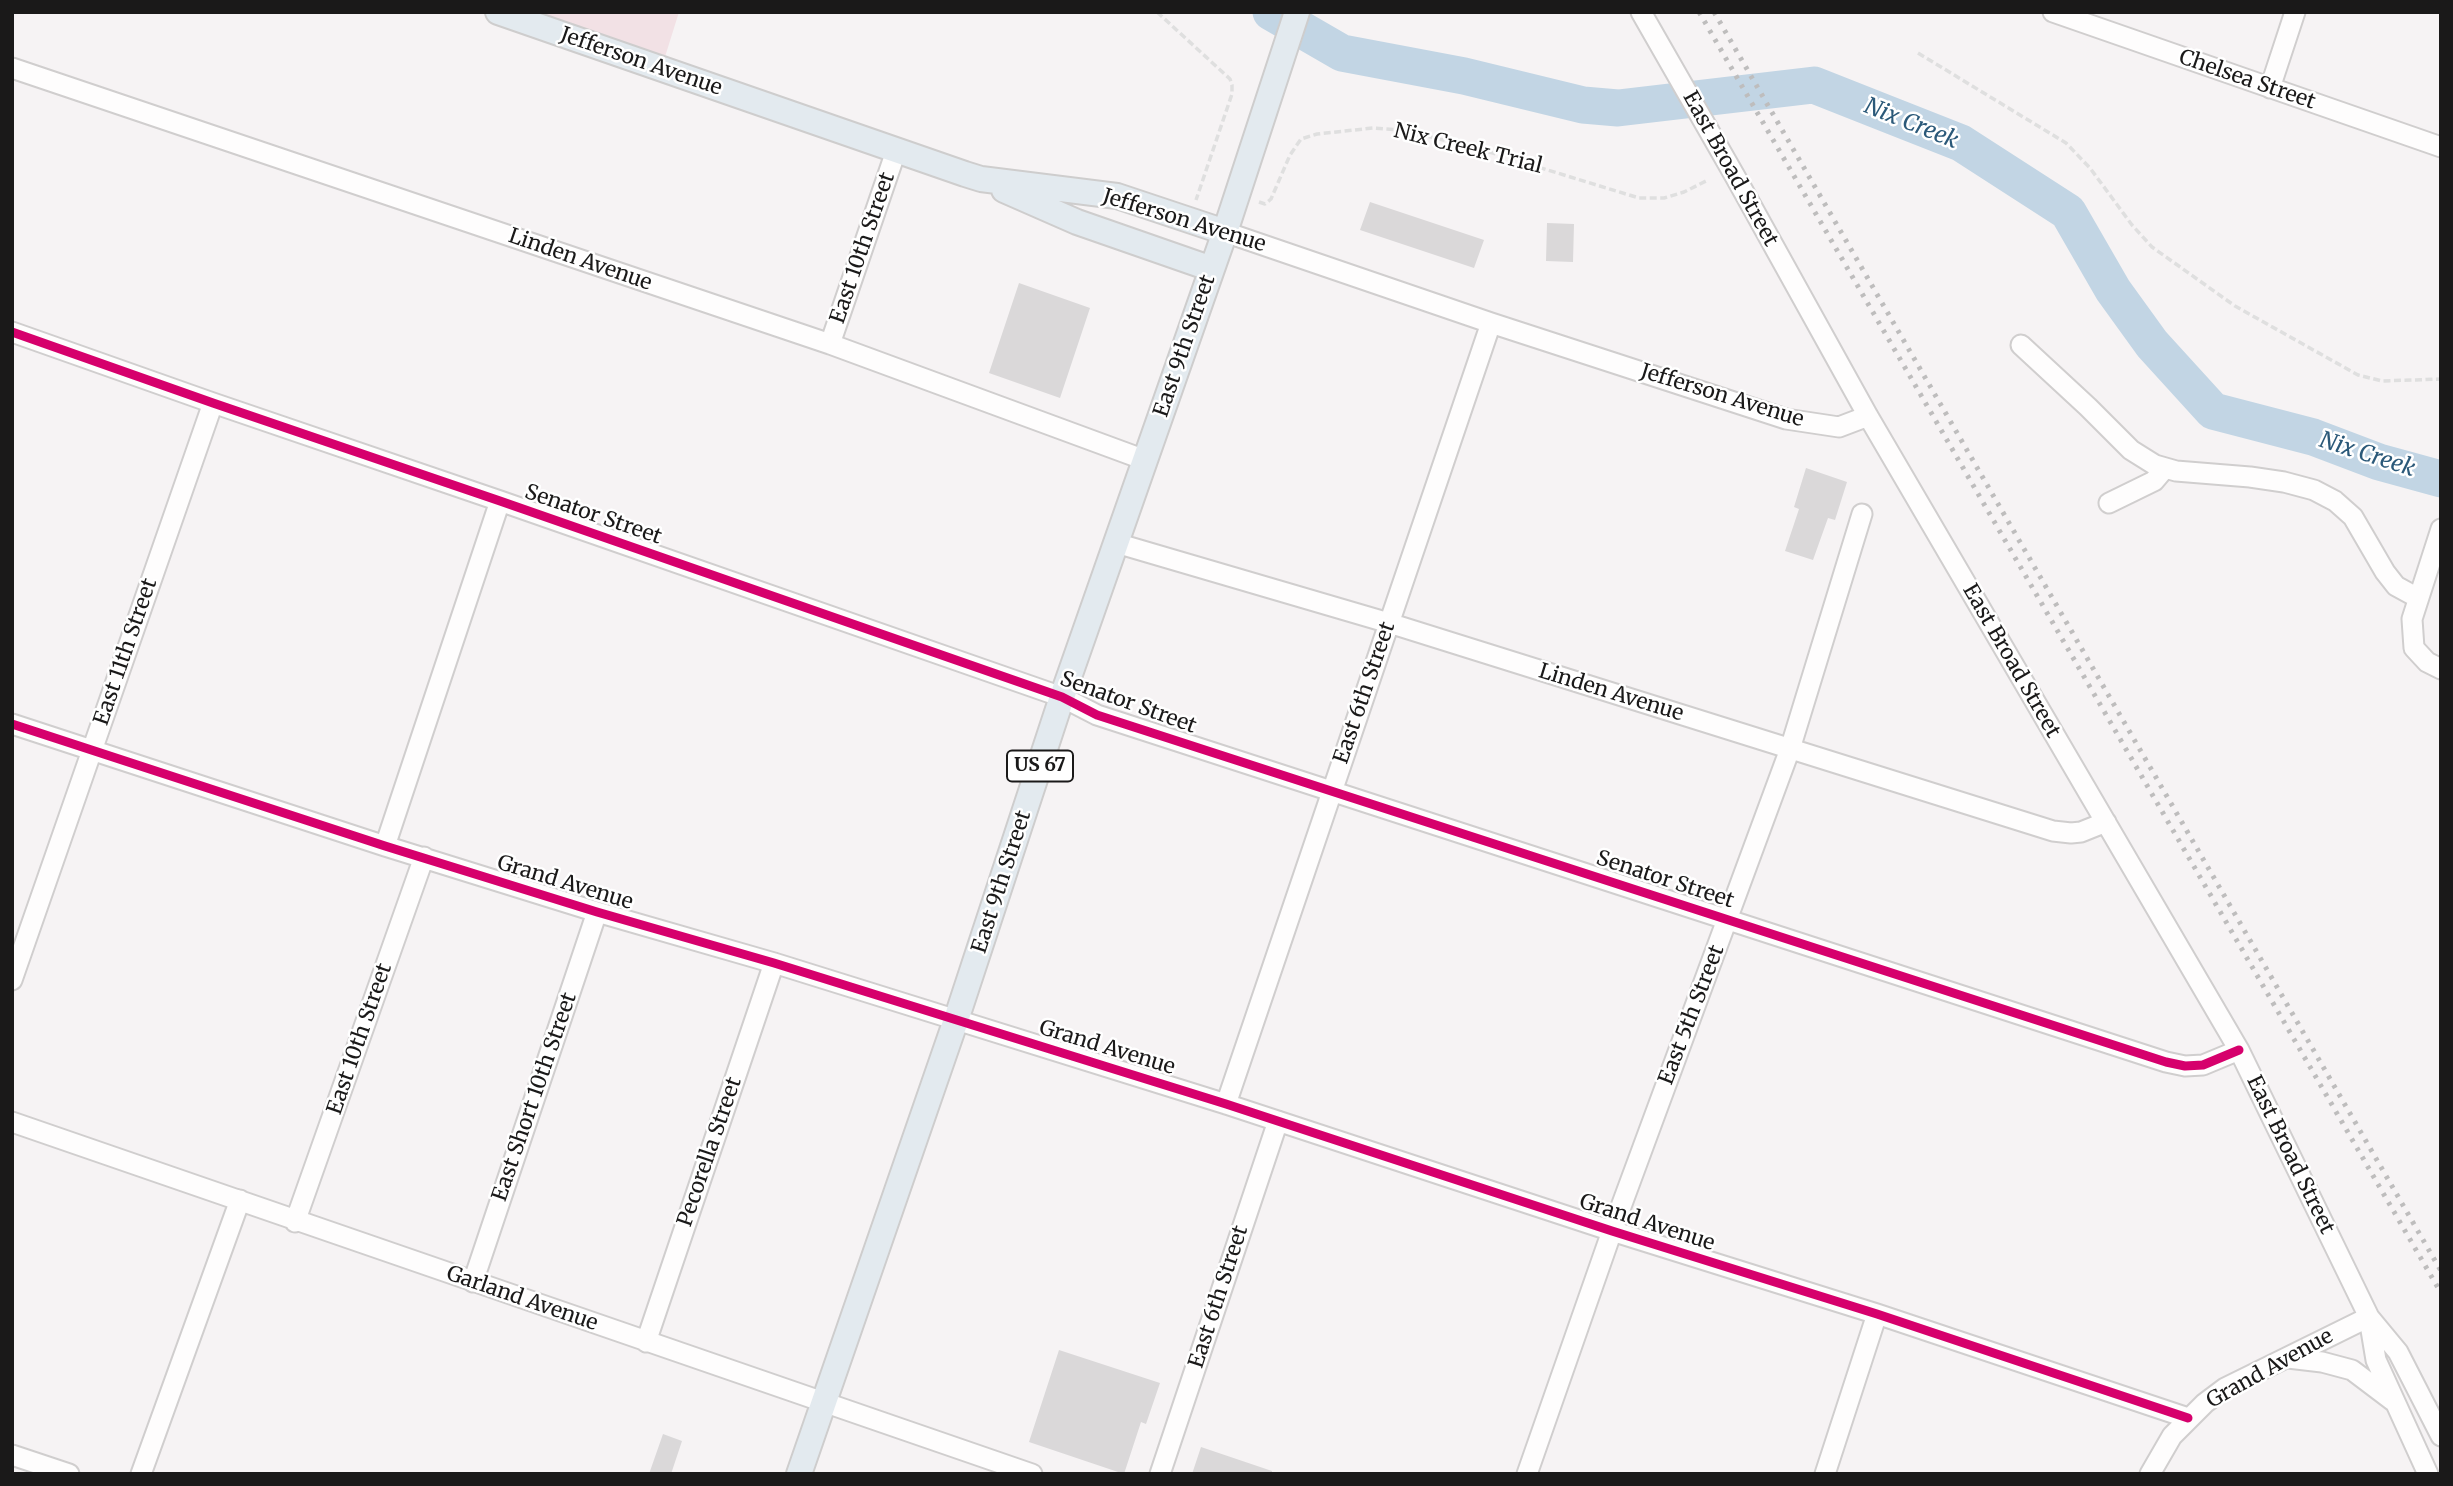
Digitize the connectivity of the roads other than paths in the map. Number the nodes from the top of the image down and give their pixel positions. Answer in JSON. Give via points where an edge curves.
{"nodes":[{"id":1,"x":498,"y":12,"type":"edge"},
{"id":2,"x":1297,"y":12,"type":"edge"},
{"id":3,"x":1640,"y":12,"type":"edge"},
{"id":4,"x":2053,"y":12,"type":"edge"},
{"id":5,"x":2295,"y":12,"type":"edge"},
{"id":6,"x":12,"y":68,"type":"edge"},
{"id":7,"x":2270,"y":88,"type":"junction"},
{"id":8,"x":2441,"y":147,"type":"edge"},
{"id":9,"x":895,"y":152,"type":"junction"},
{"id":10,"x":981,"y":179,"type":"junction"},
{"id":11,"x":1225,"y":232,"type":"junction"},
{"id":12,"x":1212,"y":269,"type":"junction"},
{"id":13,"x":1491,"y":323,"type":"junction"},
{"id":14,"x":12,"y":332,"type":"edge"},
{"id":15,"x":830,"y":344,"type":"junction"},
{"id":16,"x":2021,"y":345,"type":"dead end"},
{"id":17,"x":213,"y":403,"type":"junction"},
{"id":18,"x":1868,"y":416,"type":"junction"},
{"id":19,"x":1145,"y":460,"type":"junction"},
{"id":20,"x":2165,"y":468,"type":"junction"},
{"id":21,"x":500,"y":501,"type":"junction"},
{"id":22,"x":2109,"y":503,"type":"dead end"},
{"id":23,"x":1862,"y":514,"type":"dead end"},
{"id":24,"x":2441,"y":529,"type":"edge"},
{"id":25,"x":1116,"y":543,"type":"junction"},
{"id":26,"x":2418,"y":598,"type":"junction"},
{"id":27,"x":1389,"y":623,"type":"junction"},
{"id":28,"x":2441,"y":669,"type":"edge"},
{"id":29,"x":1062,"y":697,"type":"junction"},
{"id":30,"x":12,"y":724,"type":"edge"},
{"id":31,"x":92,"y":749,"type":"junction"},
{"id":32,"x":1790,"y":749,"type":"junction"},
{"id":33,"x":1332,"y":791,"type":"junction"},
{"id":34,"x":2106,"y":822,"type":"junction"},
{"id":35,"x":385,"y":846,"type":"junction"},
{"id":36,"x":424,"y":857,"type":"junction"},
{"id":37,"x":597,"y":912,"type":"junction"},
{"id":38,"x":1729,"y":919,"type":"junction"},
{"id":39,"x":774,"y":963,"type":"junction"},
{"id":40,"x":12,"y":980,"type":"edge"},
{"id":41,"x":957,"y":1020,"type":"junction"},
{"id":42,"x":2239,"y":1050,"type":"junction"},
{"id":43,"x":1226,"y":1104,"type":"junction"},
{"id":44,"x":1278,"y":1121,"type":"junction"},
{"id":45,"x":12,"y":1122,"type":"edge"},
{"id":46,"x":240,"y":1200,"type":"junction"},
{"id":47,"x":295,"y":1222,"type":"junction"},
{"id":48,"x":1612,"y":1231,"type":"junction"},
{"id":49,"x":472,"y":1282,"type":"junction"},
{"id":50,"x":1877,"y":1314,"type":"junction"},
{"id":51,"x":2369,"y":1317,"type":"junction"},
{"id":52,"x":646,"y":1342,"type":"junction"},
{"id":53,"x":2287,"y":1357,"type":"junction"},
{"id":54,"x":824,"y":1402,"type":"junction"},
{"id":55,"x":2398,"y":1405,"type":"junction"},
{"id":56,"x":2188,"y":1418,"type":"junction"},
{"id":57,"x":2441,"y":1436,"type":"edge"},
{"id":58,"x":12,"y":1455,"type":"edge"},
{"id":59,"x":69,"y":1474,"type":"edge"},
{"id":60,"x":141,"y":1474,"type":"edge"},
{"id":61,"x":799,"y":1474,"type":"edge"},
{"id":62,"x":1032,"y":1474,"type":"edge"},
{"id":63,"x":1160,"y":1474,"type":"edge"},
{"id":64,"x":1527,"y":1474,"type":"edge"},
{"id":65,"x":1825,"y":1474,"type":"edge"},
{"id":66,"x":2150,"y":1474,"type":"edge"},
{"id":67,"x":2428,"y":1474,"type":"edge"}],
"edges":[{"from":1,"to":9,"type":"main road","name":"Jefferson Avenue"},
{"from":2,"to":11,"type":"main road","name":"East 9th Street","number":"US 67"},
{"from":3,"to":18,"type":"street","name":"East Broad Street"},
{"from":4,"to":7,"type":"street","name":"Chelsea Street"},
{"from":5,"to":7,"type":"street"},
{"from":6,"to":15,"type":"street","name":"Linden Avenue"},
{"from":7,"to":8,"type":"street","name":"Chelsea Street"},
{"from":9,"to":10,"type":"main road","name":"Jefferson Avenue"},
{"from":9,"to":15,"type":"street","name":"East 10th Street"},
{"from":10,"to":11,"type":"main road","name":"Jefferson Avenue","via":[[1117,196]]},
{"from":10,"to":12,"type":"main road","via":[[1051,212]]},
{"from":11,"to":12,"type":"main road","name":"East 9th Street","number":"US 67"},
{"from":11,"to":13,"type":"street","name":"Jefferson Avenue"},
{"from":12,"to":19,"type":"main road","name":"East 9th Street","number":"US 67"},
{"from":13,"to":18,"type":"street","name":"Jefferson Avenue","via":[[1786,419],[1839,427]]},
{"from":13,"to":27,"type":"street","name":"East 6th Street"},
{"from":14,"to":17,"type":"street","name":"Senator Street"},
{"from":15,"to":19,"type":"street","name":"Linden Avenue"},
{"from":16,"to":20,"type":"street","via":[[2131,450]]},
{"from":17,"to":21,"type":"street","name":"Senator Street"},
{"from":17,"to":31,"type":"street","name":"East 11th Street"},
{"from":18,"to":34,"type":"street","name":"East Broad Street"},
{"from":19,"to":25,"type":"main road","name":"East 9th Street","number":"US 67"},
{"from":20,"to":22,"type":"street","via":[[2154,481]]},
{"from":20,"to":26,"type":"street","via":[[2284,482],[2314,490],[2353,517],[2396,586]]},
{"from":21,"to":29,"type":"street","name":"Senator Street"},
{"from":21,"to":35,"type":"street"},
{"from":23,"to":32,"type":"street","name":"East 5th Street"},
{"from":24,"to":26,"type":"street"},
{"from":25,"to":27,"type":"street","name":"Linden Avenue"},
{"from":25,"to":29,"type":"main road","name":"East 9th Street","number":"US 67"},
{"from":26,"to":28,"type":"street","via":[[2412,619],[2414,648]]},
{"from":27,"to":32,"type":"street","name":"Linden Avenue"},
{"from":27,"to":33,"type":"street","name":"East 6th Street"},
{"from":29,"to":33,"type":"street","name":"Senator Street","via":[[1097,715]]},
{"from":29,"to":41,"type":"main road","name":"East 9th Street","number":"US 67"},
{"from":30,"to":31,"type":"street","name":"Grand Avenue"},
{"from":31,"to":35,"type":"street","name":"Grand Avenue"},
{"from":31,"to":40,"type":"street","name":"East 11th Street"},
{"from":32,"to":34,"type":"street","name":"Linden Avenue","via":[[2053,831],[2071,834]]},
{"from":32,"to":38,"type":"street","name":"East 5th Street"},
{"from":33,"to":38,"type":"street","name":"Senator Street"},
{"from":33,"to":43,"type":"street","name":"East 6th Street"},
{"from":34,"to":42,"type":"street","name":"East Broad Street"},
{"from":35,"to":36,"type":"street","name":"Grand Avenue"},
{"from":36,"to":37,"type":"street","name":"Grand Avenue"},
{"from":36,"to":47,"type":"street","name":"East 10th Street"},
{"from":37,"to":39,"type":"street","name":"Grand Avenue"},
{"from":37,"to":49,"type":"street","name":"East Short 10th Street"},
{"from":38,"to":42,"type":"street","name":"Senator Street","via":[[2166,1062],[2203,1065]]},
{"from":38,"to":48,"type":"street","name":"East 5th Street"},
{"from":39,"to":41,"type":"street","name":"Grand Avenue"},
{"from":39,"to":52,"type":"street","name":"Pecorella Street"},
{"from":41,"to":43,"type":"street","name":"Grand Avenue"},
{"from":41,"to":54,"type":"main road","name":"East 9th Street","number":"US 67"},
{"from":42,"to":51,"type":"street","name":"East Broad Street"},
{"from":43,"to":44,"type":"street","name":"Grand Avenue"},
{"from":44,"to":48,"type":"street","name":"Grand Avenue"},
{"from":44,"to":63,"type":"street","name":"East 6th Street"},
{"from":45,"to":46,"type":"street","name":"Garland Avenue"},
{"from":46,"to":47,"type":"street","name":"Garland Avenue"},
{"from":46,"to":60,"type":"street"},
{"from":47,"to":49,"type":"street","name":"Garland Avenue"},
{"from":48,"to":50,"type":"street","name":"Grand Avenue"},
{"from":48,"to":64,"type":"street","name":"East 5th Street"},
{"from":49,"to":52,"type":"street","name":"Garland Avenue"},
{"from":50,"to":56,"type":"street","name":"Grand Avenue"},
{"from":50,"to":65,"type":"street"},
{"from":51,"to":53,"type":"street","name":"Grand Avenue"},
{"from":51,"to":55,"type":"street","name":"East Broad Street","via":[[2376,1360]]},
{"from":51,"to":57,"type":"street","name":"East Broad Street","via":[[2398,1352]]},
{"from":52,"to":54,"type":"street","name":"Garland Avenue"},
{"from":53,"to":55,"type":"street","via":[[2352,1370]]},
{"from":53,"to":56,"type":"street","name":"Grand Avenue","via":[[2225,1388]]},
{"from":54,"to":61,"type":"main road","name":"East 9th Street","number":"US 67"},
{"from":54,"to":62,"type":"street","name":"Garland Avenue"},
{"from":55,"to":67,"type":"street","name":"East Broad Street"},
{"from":56,"to":66,"type":"street"},
{"from":58,"to":59,"type":"street"}]}
